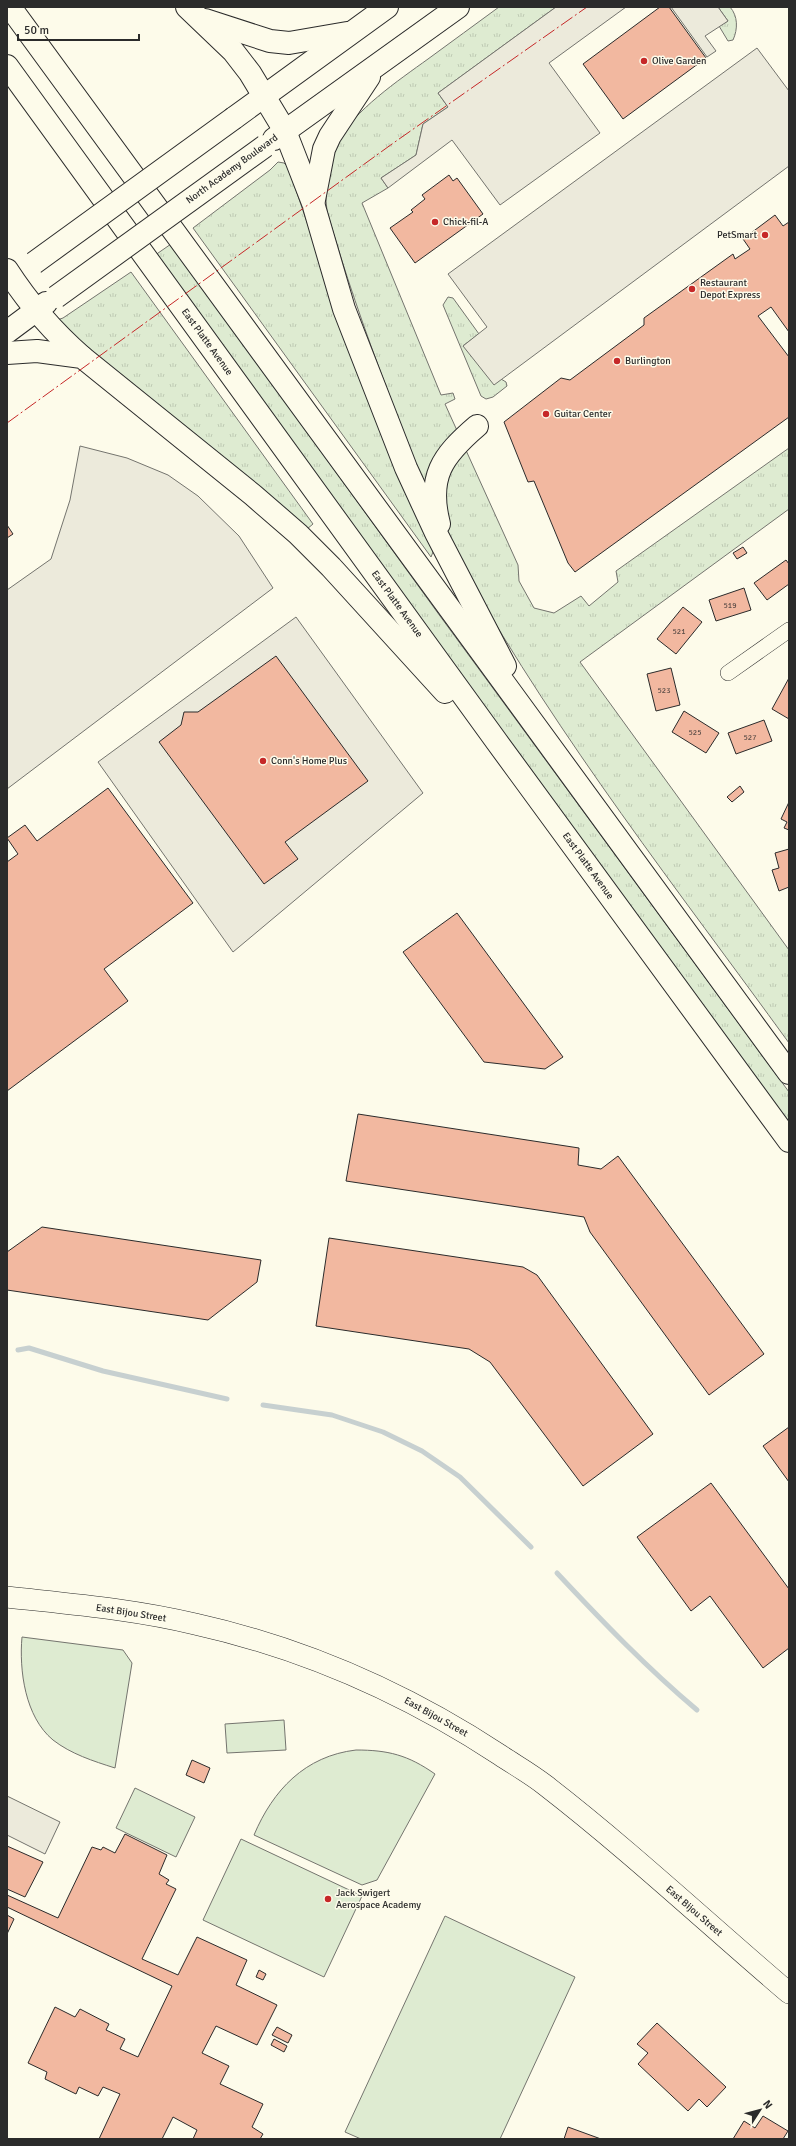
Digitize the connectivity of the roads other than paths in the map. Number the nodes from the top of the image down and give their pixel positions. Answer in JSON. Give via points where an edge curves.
{"nodes":[{"id":1,"x":10,"y":7,"type":"edge"},
{"id":2,"x":387,"y":7,"type":"edge"},
{"id":3,"x":458,"y":7,"type":"edge"},
{"id":4,"x":194,"y":13,"type":"edge"},
{"id":5,"x":354,"y":31,"type":"junction"},
{"id":6,"x":7,"y":66,"type":"edge"},
{"id":7,"x":377,"y":66,"type":"junction"},
{"id":8,"x":265,"y":95,"type":"junction"},
{"id":9,"x":285,"y":131,"type":"junction"},
{"id":10,"x":313,"y":203,"type":"junction"},
{"id":11,"x":9,"y":277,"type":"edge"},
{"id":12,"x":35,"y":311,"type":"junction"},
{"id":13,"x":7,"y":332,"type":"edge"},
{"id":14,"x":7,"y":353,"type":"edge"},
{"id":15,"x":82,"y":357,"type":"junction"},
{"id":16,"x":477,"y":426,"type":"dead end"},
{"id":17,"x":446,"y":551,"type":"junction"},
{"id":18,"x":789,"y":630,"type":"edge"},
{"id":19,"x":728,"y":673,"type":"dead end"},
{"id":20,"x":547,"y":740,"type":"junction"},
{"id":21,"x":496,"y":742,"type":"junction"},
{"id":22,"x":789,"y":1073,"type":"edge"},
{"id":23,"x":789,"y":1141,"type":"edge"},
{"id":24,"x":7,"y":1597,"type":"edge"},
{"id":25,"x":789,"y":1993,"type":"edge"}],
"edges":[{"from":1,"to":20,"type":"highway"},
{"from":2,"to":5,"type":"highway"},
{"from":3,"to":7,"type":"highway","name":"North Academy Boulevard"},
{"from":4,"to":5,"type":"highway","via":[[270,41],[289,43]]},
{"from":4,"to":8,"type":"highway","via":[[233,51]]},
{"from":5,"to":8,"type":"highway"},
{"from":6,"to":21,"type":"highway","name":"East Platte Avenue"},
{"from":7,"to":9,"type":"highway","name":"North Academy Boulevard"},
{"from":7,"to":10,"type":"highway","via":[[330,136],[324,149]]},
{"from":8,"to":9,"type":"highway"},
{"from":8,"to":11,"type":"highway","bridge":true,"via":[[34,263]]},
{"from":9,"to":10,"type":"highway"},
{"from":9,"to":12,"type":"highway","name":"North Academy Boulevard","bridge":true},
{"from":10,"to":17,"type":"highway","via":[[344,309],[377,397],[406,468]]},
{"from":11,"to":12,"type":"highway"},
{"from":12,"to":13,"type":"highway","name":"North Academy Boulevard"},
{"from":12,"to":15,"type":"highway","via":[[55,334]]},
{"from":14,"to":15,"type":"highway","via":[[37,351]]},
{"from":15,"to":21,"type":"highway","via":[[298,534],[455,703]]},
{"from":16,"to":17,"type":"highway","via":[[455,444],[436,480],[437,516]]},
{"from":17,"to":20,"type":"highway"},
{"from":18,"to":19,"type":"street"},
{"from":20,"to":22,"type":"highway"},
{"from":21,"to":23,"type":"highway","name":"East Platte Avenue"},
{"from":24,"to":25,"type":"street","name":"East Bijou Street","via":[[141,1613],[194,1623],[241,1635],[326,1665],[394,1694],[467,1734],[544,1784]]}]}
